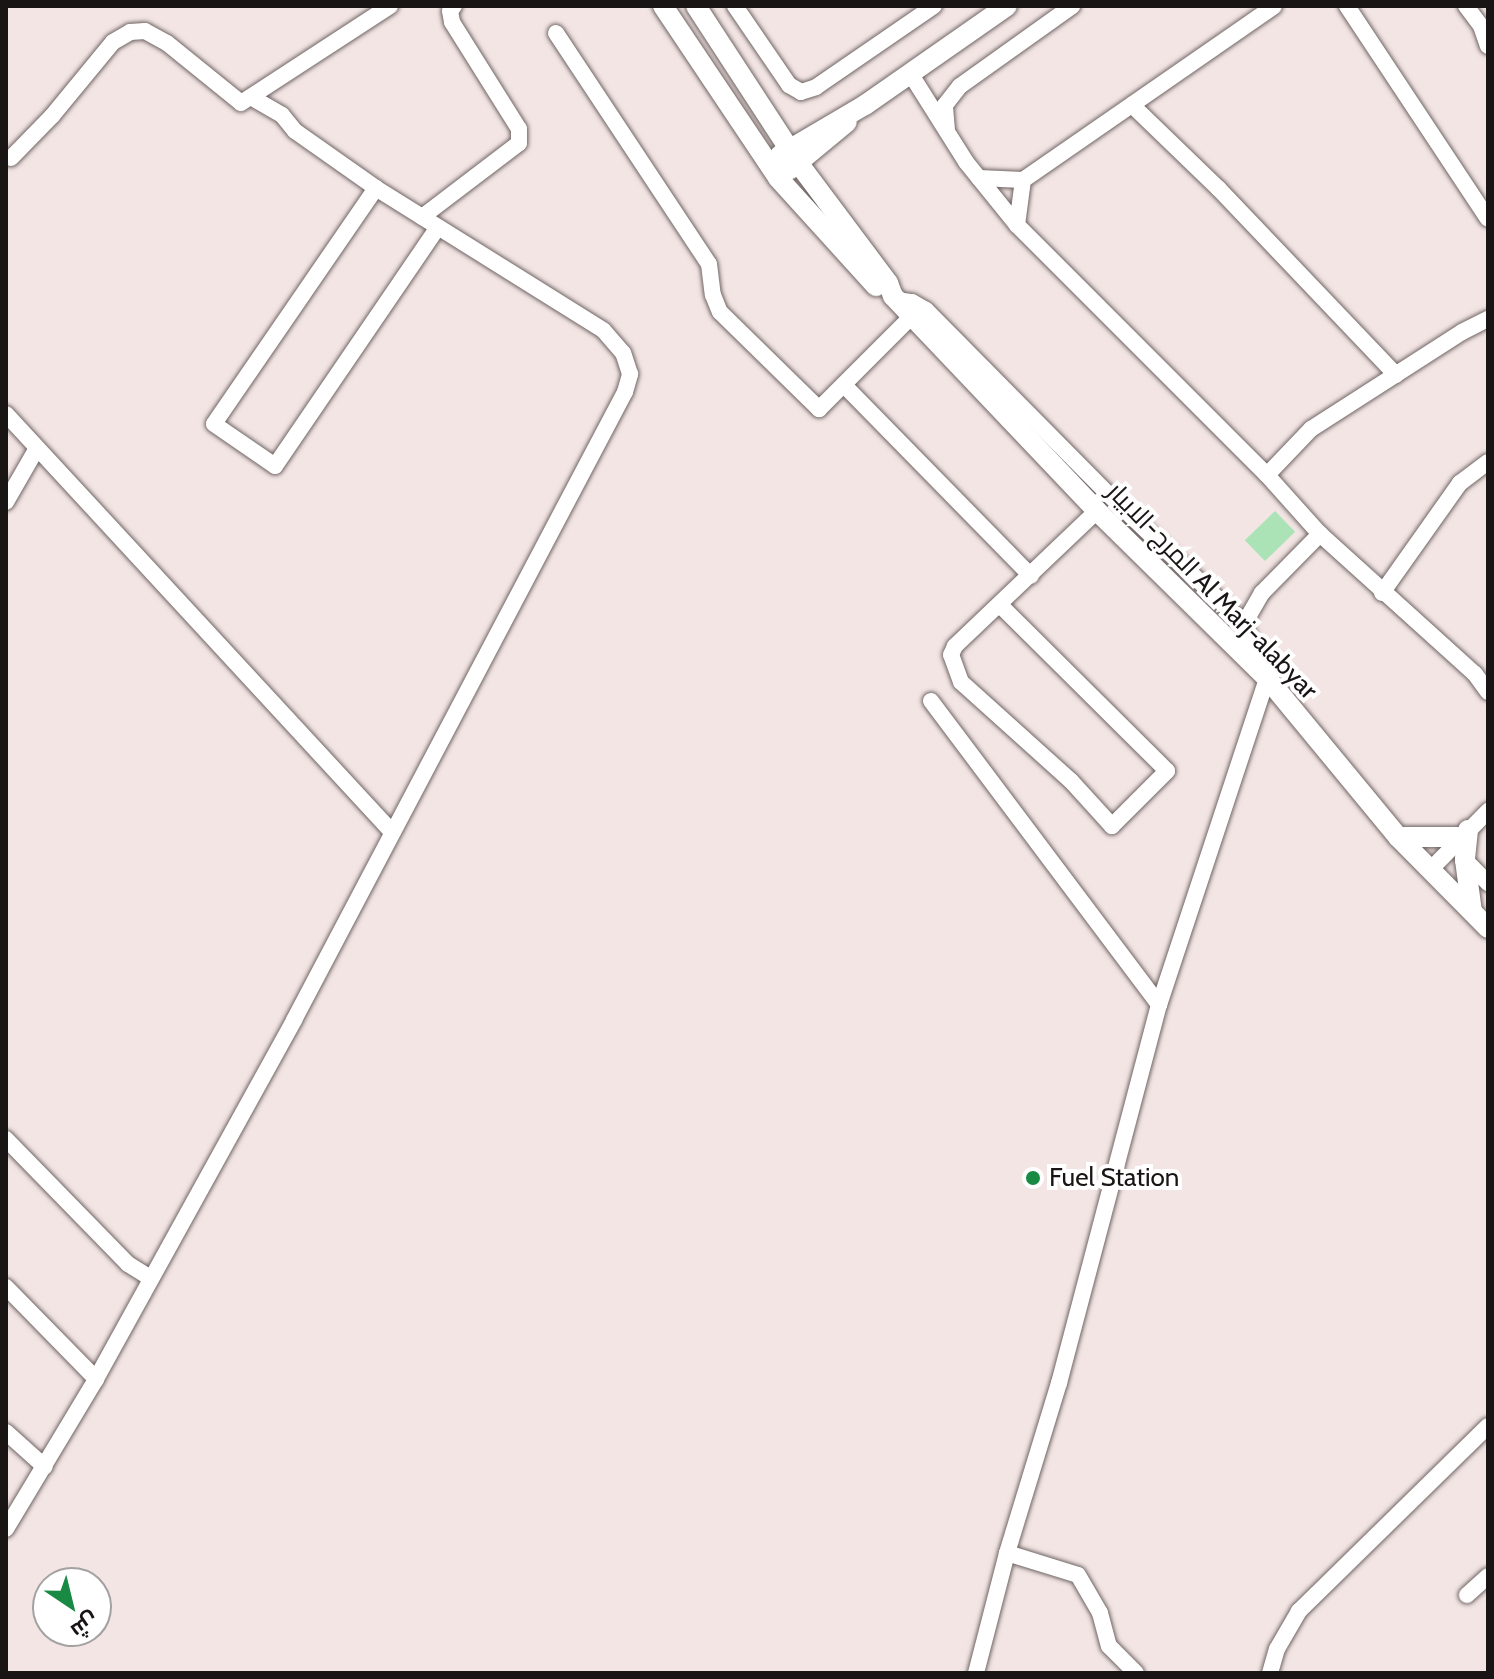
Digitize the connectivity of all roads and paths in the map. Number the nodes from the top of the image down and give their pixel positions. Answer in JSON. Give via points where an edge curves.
{"nodes":[{"id":1,"x":390,"y":6,"type":"edge"},
{"id":2,"x":454,"y":6,"type":"edge"},
{"id":3,"x":663,"y":6,"type":"edge"},
{"id":4,"x":696,"y":6,"type":"edge"},
{"id":5,"x":735,"y":6,"type":"edge"},
{"id":6,"x":934,"y":6,"type":"edge"},
{"id":7,"x":1007,"y":6,"type":"edge"},
{"id":8,"x":1072,"y":6,"type":"edge"},
{"id":9,"x":1274,"y":6,"type":"edge"},
{"id":10,"x":1347,"y":6,"type":"edge"},
{"id":11,"x":1466,"y":6,"type":"edge"},
{"id":12,"x":556,"y":33,"type":"dead end"},
{"id":13,"x":1488,"y":46,"type":"edge"},
{"id":14,"x":910,"y":73,"type":"junction"},
{"id":15,"x":286,"y":76,"type":"junction"},
{"id":16,"x":253,"y":98,"type":"junction"},
{"id":17,"x":1132,"y":105,"type":"junction"},
{"id":18,"x":282,"y":115,"type":"junction"},
{"id":19,"x":769,"y":120,"type":"junction"},
{"id":20,"x":947,"y":131,"type":"junction"},
{"id":21,"x":823,"y":136,"type":"junction"},
{"id":22,"x":794,"y":156,"type":"junction"},
{"id":23,"x":11,"y":158,"type":"dead end"},
{"id":24,"x":773,"y":170,"type":"junction"},
{"id":25,"x":979,"y":178,"type":"junction"},
{"id":26,"x":1023,"y":180,"type":"junction"},
{"id":27,"x":376,"y":188,"type":"junction"},
{"id":28,"x":818,"y":191,"type":"junction"},
{"id":29,"x":422,"y":217,"type":"junction"},
{"id":30,"x":1488,"y":219,"type":"edge"},
{"id":31,"x":1017,"y":225,"type":"junction"},
{"id":32,"x":438,"y":227,"type":"junction"},
{"id":33,"x":895,"y":298,"type":"junction"},
{"id":34,"x":912,"y":316,"type":"junction"},
{"id":35,"x":1488,"y":319,"type":"edge"},
{"id":36,"x":1396,"y":375,"type":"junction"},
{"id":37,"x":844,"y":385,"type":"junction"},
{"id":38,"x":6,"y":414,"type":"edge"},
{"id":39,"x":37,"y":448,"type":"junction"},
{"id":40,"x":1488,"y":462,"type":"edge"},
{"id":41,"x":1267,"y":475,"type":"junction"},
{"id":42,"x":6,"y":502,"type":"edge"},
{"id":43,"x":1097,"y":511,"type":"junction"},
{"id":44,"x":1320,"y":534,"type":"junction"},
{"id":45,"x":1031,"y":576,"type":"junction"},
{"id":46,"x":1382,"y":593,"type":"junction"},
{"id":47,"x":1001,"y":606,"type":"junction"},
{"id":48,"x":1244,"y":624,"type":"junction"},
{"id":49,"x":1482,"y":670,"type":"edge"},
{"id":50,"x":1267,"y":678,"type":"junction"},
{"id":51,"x":1488,"y":692,"type":"edge"},
{"id":52,"x":931,"y":701,"type":"dead end"},
{"id":53,"x":1488,"y":811,"type":"edge"},
{"id":54,"x":391,"y":831,"type":"junction"},
{"id":55,"x":1465,"y":833,"type":"junction"},
{"id":56,"x":1398,"y":837,"type":"junction"},
{"id":57,"x":1465,"y":860,"type":"junction"},
{"id":58,"x":1430,"y":870,"type":"junction"},
{"id":59,"x":1488,"y":883,"type":"edge"},
{"id":60,"x":1472,"y":912,"type":"junction"},
{"id":61,"x":1488,"y":928,"type":"edge"},
{"id":62,"x":1159,"y":1005,"type":"junction"},
{"id":63,"x":6,"y":1139,"type":"edge"},
{"id":64,"x":150,"y":1278,"type":"junction"},
{"id":65,"x":6,"y":1287,"type":"edge"},
{"id":66,"x":96,"y":1379,"type":"junction"},
{"id":67,"x":1488,"y":1426,"type":"edge"},
{"id":68,"x":6,"y":1432,"type":"edge"},
{"id":69,"x":45,"y":1467,"type":"junction"},
{"id":70,"x":6,"y":1529,"type":"edge"},
{"id":71,"x":1007,"y":1553,"type":"junction"},
{"id":72,"x":1488,"y":1576,"type":"edge"},
{"id":73,"x":1467,"y":1595,"type":"dead end"},
{"id":74,"x":976,"y":1673,"type":"edge"},
{"id":75,"x":1136,"y":1673,"type":"edge"},
{"id":76,"x":1270,"y":1673,"type":"edge"}],
"edges":[{"from":1,"to":15,"type":"street"},
{"from":2,"to":29,"type":"street","via":[[452,22],[519,129],[519,143]]},
{"from":3,"to":24,"type":"main road","name":"المرج-الابيار Al Marj-alabyar"},
{"from":4,"to":19,"type":"main road","name":"المرج-الابيار Al Marj-alabyar"},
{"from":5,"to":6,"type":"street","via":[[789,85],[801,92]]},
{"from":7,"to":14,"type":"main road"},
{"from":8,"to":20,"type":"street","via":[[960,86],[945,105]]},
{"from":9,"to":17,"type":"street"},
{"from":10,"to":30,"type":"street"},
{"from":11,"to":13,"type":"street"},
{"from":12,"to":37,"type":"street","via":[[709,264],[720,312],[819,409]]},
{"from":14,"to":20,"type":"street"},
{"from":14,"to":21,"type":"main road"},
{"from":15,"to":16,"type":"street"},
{"from":15,"to":18,"type":"street"},
{"from":16,"to":18,"type":"street"},
{"from":16,"to":23,"type":"street","via":[[241,103],[167,43],[145,31],[130,32],[113,42]]},
{"from":17,"to":26,"type":"street"},
{"from":17,"to":36,"type":"street"},
{"from":18,"to":27,"type":"street","via":[[295,131]]},
{"from":19,"to":21,"type":"main road"},
{"from":19,"to":22,"type":"main road","name":"المرج-الابيار Al Marj-alabyar"},
{"from":20,"to":25,"type":"street"},
{"from":21,"to":22,"type":"main road"},
{"from":21,"to":28,"type":"main road","via":[[816,168]]},
{"from":22,"to":24,"type":"main road"},
{"from":22,"to":28,"type":"main road","name":"المرج-الابيار Al Marj-alabyar"},
{"from":24,"to":33,"type":"main road","name":"المرج-الابيار Al Marj-alabyar","via":[[879,289]]},
{"from":25,"to":26,"type":"street"},
{"from":25,"to":31,"type":"street"},
{"from":26,"to":31,"type":"street"},
{"from":27,"to":29,"type":"street"},
{"from":27,"to":32,"type":"street","via":[[214,424],[275,466]]},
{"from":28,"to":33,"type":"main road","name":"المرج-الابيار Al Marj-alabyar"},
{"from":29,"to":32,"type":"street"},
{"from":31,"to":41,"type":"street"},
{"from":32,"to":54,"type":"street","via":[[603,330],[623,353],[630,374]]},
{"from":33,"to":34,"type":"main road","name":"المرج-الابيار Al Marj-alabyar"},
{"from":33,"to":48,"type":"street","via":[[926,310]]},
{"from":34,"to":37,"type":"street"},
{"from":34,"to":43,"type":"main road","name":"المرج-الابيار Al Marj-alabyar"},
{"from":35,"to":36,"type":"street"},
{"from":36,"to":41,"type":"street","via":[[1311,429]]},
{"from":37,"to":45,"type":"street"},
{"from":38,"to":39,"type":"street"},
{"from":39,"to":42,"type":"street"},
{"from":39,"to":54,"type":"street"},
{"from":40,"to":46,"type":"street","via":[[1460,483]]},
{"from":41,"to":44,"type":"street"},
{"from":43,"to":45,"type":"street"},
{"from":43,"to":50,"type":"main road","name":"المرج-الابيار Al Marj-alabyar"},
{"from":44,"to":46,"type":"street"},
{"from":44,"to":48,"type":"street","via":[[1262,593]]},
{"from":45,"to":47,"type":"street"},
{"from":46,"to":49,"type":"street"},
{"from":47,"to":47,"type":"street","via":[[1167,771],[1112,826],[1071,781],[961,682],[953,668],[955,646]]},
{"from":48,"to":50,"type":"street"},
{"from":49,"to":51,"type":"street"},
{"from":50,"to":56,"type":"main road","name":"المرج-الابيار Al Marj-alabyar"},
{"from":50,"to":62,"type":"street"},
{"from":52,"to":62,"type":"street"},
{"from":53,"to":55,"type":"street"},
{"from":54,"to":64,"type":"street","via":[[294,1020]]},
{"from":55,"to":56,"type":"main road"},
{"from":55,"to":57,"type":"main road"},
{"from":55,"to":58,"type":"street"},
{"from":56,"to":58,"type":"main road","name":"المرج-الابيار Al Marj-alabyar"},
{"from":57,"to":59,"type":"street"},
{"from":57,"to":60,"type":"main road"},
{"from":58,"to":60,"type":"main road","name":"المرج-الابيار Al Marj-alabyar"},
{"from":60,"to":61,"type":"main road","name":"المرج-الابيار Al Marj-alabyar"},
{"from":62,"to":71,"type":"street","via":[[1059,1383]]},
{"from":63,"to":64,"type":"street","via":[[128,1264]]},
{"from":64,"to":66,"type":"street"},
{"from":65,"to":66,"type":"street"},
{"from":66,"to":69,"type":"street"},
{"from":67,"to":76,"type":"street","via":[[1299,1611]]},
{"from":68,"to":69,"type":"street"},
{"from":69,"to":70,"type":"street"},
{"from":71,"to":74,"type":"street"},
{"from":71,"to":75,"type":"street","via":[[1078,1575],[1100,1613],[1109,1646]]},
{"from":72,"to":73,"type":"street"}]}
